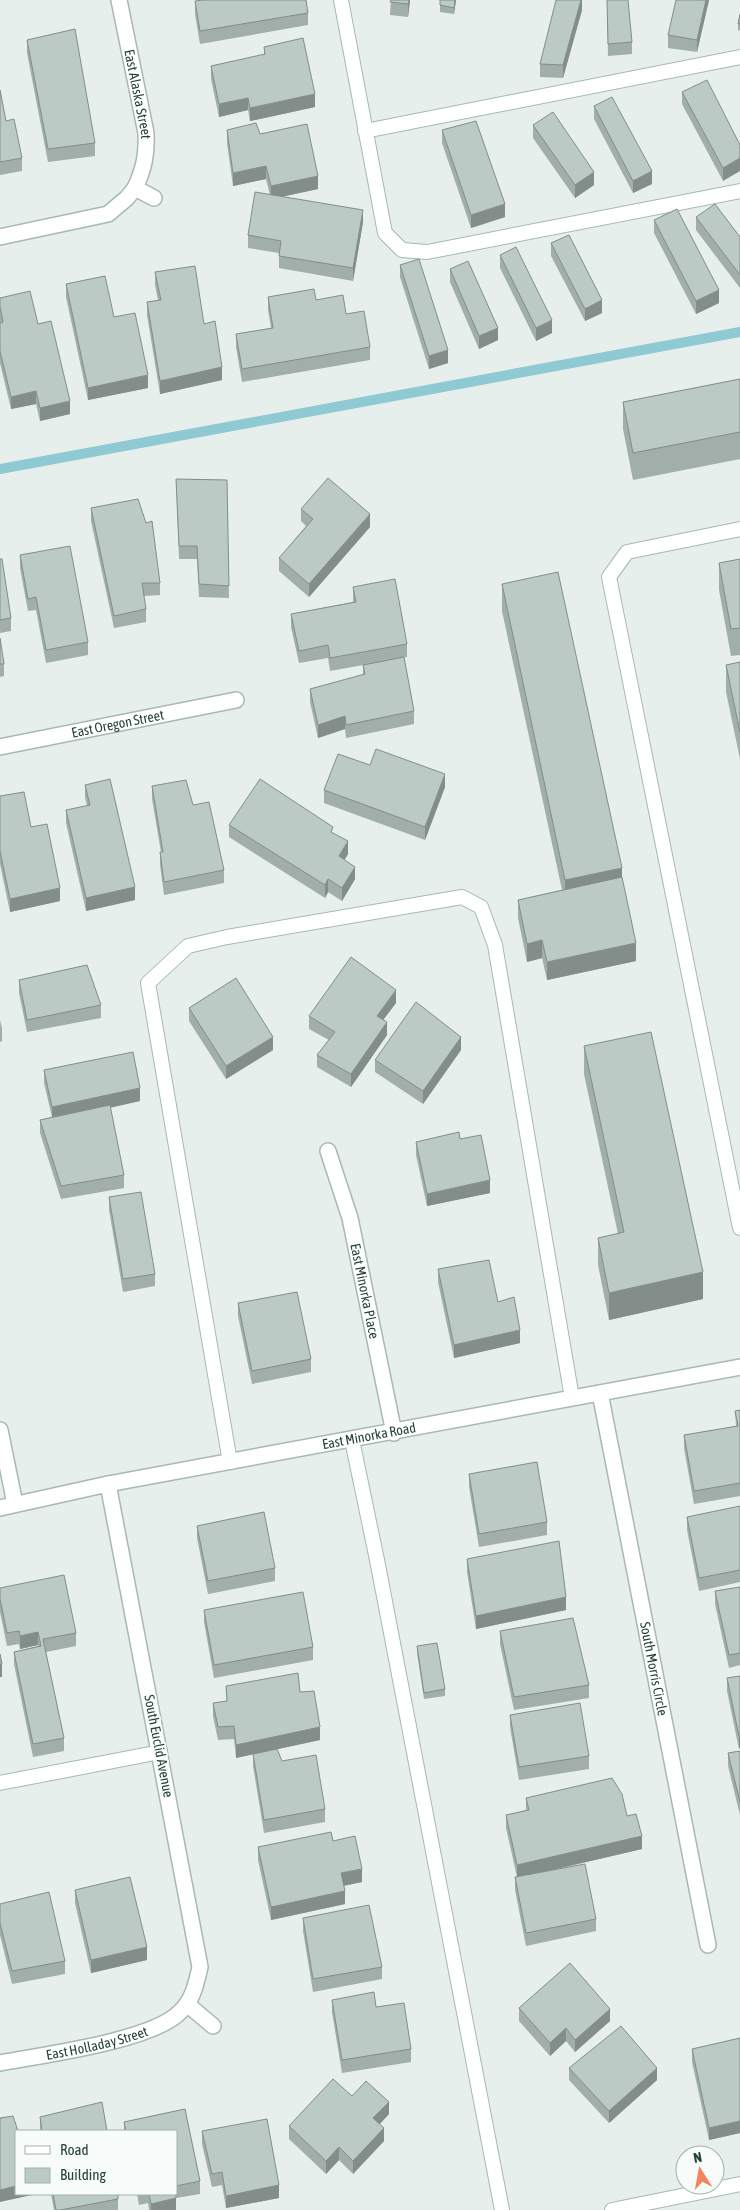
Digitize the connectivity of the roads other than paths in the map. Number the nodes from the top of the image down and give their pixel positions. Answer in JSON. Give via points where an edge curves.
{"nodes":[{"id":1,"x":119,"y":0,"type":"edge"},
{"id":2,"x":341,"y":0,"type":"edge"},
{"id":3,"x":740,"y":57,"type":"edge"},
{"id":4,"x":365,"y":131,"type":"junction"},
{"id":5,"x":135,"y":188,"type":"junction"},
{"id":6,"x":740,"y":191,"type":"edge"},
{"id":7,"x":154,"y":198,"type":"dead end"},
{"id":8,"x":0,"y":237,"type":"edge"},
{"id":9,"x":740,"y":529,"type":"edge"},
{"id":10,"x":236,"y":700,"type":"dead end"},
{"id":11,"x":0,"y":747,"type":"edge"},
{"id":12,"x":328,"y":1151,"type":"dead end"},
{"id":13,"x":740,"y":1228,"type":"edge"},
{"id":14,"x":740,"y":1367,"type":"edge"},
{"id":15,"x":600,"y":1393,"type":"junction"},
{"id":16,"x":572,"y":1398,"type":"junction"},
{"id":17,"x":0,"y":1430,"type":"edge"},
{"id":18,"x":394,"y":1433,"type":"junction"},
{"id":19,"x":352,"y":1440,"type":"junction"},
{"id":20,"x":230,"y":1462,"type":"junction"},
{"id":21,"x":108,"y":1484,"type":"junction"},
{"id":22,"x":15,"y":1504,"type":"junction"},
{"id":23,"x":0,"y":1508,"type":"edge"},
{"id":24,"x":160,"y":1752,"type":"junction"},
{"id":25,"x":0,"y":1783,"type":"edge"},
{"id":26,"x":708,"y":1945,"type":"dead end"},
{"id":27,"x":186,"y":2005,"type":"junction"},
{"id":28,"x":213,"y":2026,"type":"dead end"},
{"id":29,"x":0,"y":2063,"type":"edge"},
{"id":30,"x":740,"y":2184,"type":"edge"},
{"id":31,"x":502,"y":2210,"type":"edge"},
{"id":32,"x":612,"y":2210,"type":"edge"}],
"edges":[{"from":1,"to":5,"type":"street","name":"East Alaska Street","via":[[146,133],[147,153]]},
{"from":2,"to":4,"type":"lane"},
{"from":3,"to":4,"type":"lane"},
{"from":4,"to":6,"type":"lane","via":[[385,233],[402,250],[427,252]]},
{"from":5,"to":7,"type":"street"},
{"from":5,"to":8,"type":"street","name":"East Alaska Street","via":[[108,214]]},
{"from":9,"to":13,"type":"lane","via":[[627,552],[609,577]]},
{"from":10,"to":11,"type":"street","name":"East Oregon Street"},
{"from":12,"to":18,"type":"street","name":"East Minorka Place","via":[[350,1218]]},
{"from":14,"to":15,"type":"street","name":"East Minorka Road"},
{"from":15,"to":16,"type":"street","name":"East Minorka Road"},
{"from":15,"to":26,"type":"street","name":"South Morris Circle"},
{"from":16,"to":18,"type":"street","name":"East Minorka Road"},
{"from":16,"to":20,"type":"lane","via":[[495,945],[481,907],[462,897],[227,937],[188,946],[148,983]]},
{"from":17,"to":22,"type":"street"},
{"from":18,"to":19,"type":"street","name":"East Minorka Road"},
{"from":19,"to":20,"type":"street","name":"East Minorka Road"},
{"from":19,"to":31,"type":"lane"},
{"from":20,"to":21,"type":"street","name":"East Minorka Road"},
{"from":21,"to":22,"type":"street","name":"East Minorka Road"},
{"from":21,"to":24,"type":"street","name":"South Euclid Avenue"},
{"from":22,"to":23,"type":"street","name":"East Minorka Road"},
{"from":24,"to":25,"type":"lane"},
{"from":24,"to":27,"type":"street","name":"South Euclid Avenue","via":[[200,1967],[194,1992]]},
{"from":27,"to":28,"type":"street"},
{"from":27,"to":29,"type":"street","name":"East Holladay Street","via":[[179,2014],[153,2030]]},
{"from":30,"to":32,"type":"lane"}]}
